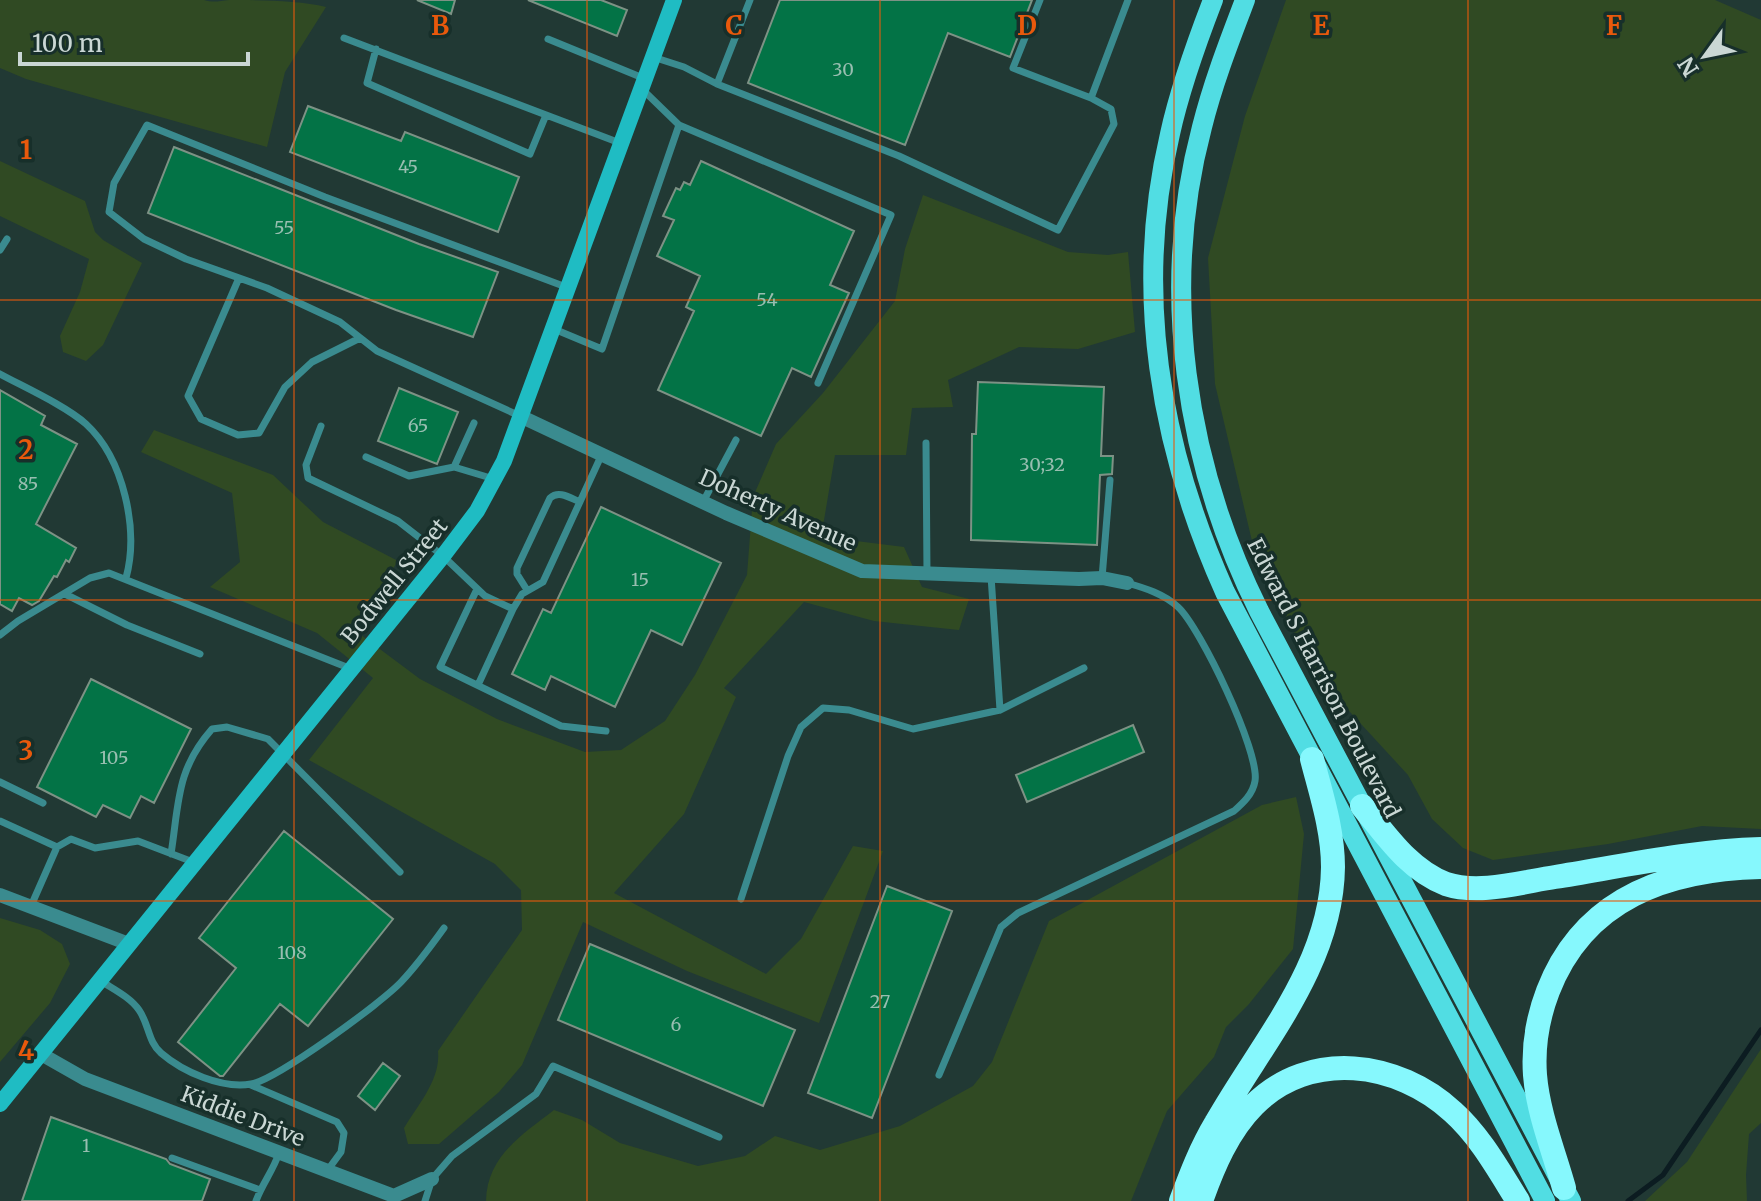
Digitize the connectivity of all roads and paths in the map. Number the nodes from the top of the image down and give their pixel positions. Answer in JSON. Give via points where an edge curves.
{"nodes":[{"id":1,"x":674,"y":0,"type":"edge"},
{"id":2,"x":750,"y":0,"type":"edge"},
{"id":3,"x":1040,"y":0,"type":"edge"},
{"id":4,"x":1128,"y":0,"type":"edge"},
{"id":5,"x":1213,"y":0,"type":"edge"},
{"id":6,"x":1245,"y":0,"type":"edge"},
{"id":7,"x":344,"y":38,"type":"dead end"},
{"id":8,"x":548,"y":39,"type":"dead end"},
{"id":9,"x":376,"y":49,"type":"junction"},
{"id":10,"x":653,"y":57,"type":"junction"},
{"id":11,"x":644,"y":84,"type":"junction"},
{"id":12,"x":717,"y":84,"type":"junction"},
{"id":13,"x":1091,"y":98,"type":"junction"},
{"id":14,"x":546,"y":115,"type":"junction"},
{"id":15,"x":679,"y":125,"type":"junction"},
{"id":16,"x":622,"y":144,"type":"junction"},
{"id":17,"x":7,"y":239,"type":"dead end"},
{"id":18,"x":0,"y":250,"type":"edge"},
{"id":19,"x":239,"y":278,"type":"junction"},
{"id":20,"x":569,"y":288,"type":"junction"},
{"id":21,"x":554,"y":329,"type":"junction"},
{"id":22,"x":360,"y":338,"type":"junction"},
{"id":23,"x":0,"y":374,"type":"edge"},
{"id":24,"x":818,"y":383,"type":"dead end"},
{"id":25,"x":522,"y":417,"type":"junction"},
{"id":26,"x":474,"y":423,"type":"dead end"},
{"id":27,"x":321,"y":426,"type":"dead end"},
{"id":28,"x":736,"y":440,"type":"dead end"},
{"id":29,"x":926,"y":443,"type":"dead end"},
{"id":30,"x":602,"y":454,"type":"junction"},
{"id":31,"x":366,"y":457,"type":"dead end"},
{"id":32,"x":454,"y":467,"type":"junction"},
{"id":33,"x":496,"y":480,"type":"junction"},
{"id":34,"x":1110,"y":480,"type":"dead end"},
{"id":35,"x":580,"y":502,"type":"junction"},
{"id":36,"x":703,"y":502,"type":"junction"},
{"id":37,"x":443,"y":556,"type":"junction"},
{"id":38,"x":927,"y":573,"type":"junction"},
{"id":39,"x":991,"y":576,"type":"junction"},
{"id":40,"x":126,"y":578,"type":"junction"},
{"id":41,"x":1102,"y":578,"type":"junction"},
{"id":42,"x":1127,"y":583,"type":"joint"},
{"id":43,"x":477,"y":589,"type":"junction"},
{"id":44,"x":527,"y":590,"type":"junction"},
{"id":45,"x":65,"y":594,"type":"junction"},
{"id":46,"x":513,"y":609,"type":"junction"},
{"id":47,"x":0,"y":635,"type":"edge"},
{"id":48,"x":200,"y":654,"type":"dead end"},
{"id":49,"x":1084,"y":668,"type":"dead end"},
{"id":50,"x":351,"y":669,"type":"junction"},
{"id":51,"x":478,"y":685,"type":"junction"},
{"id":52,"x":1000,"y":710,"type":"junction"},
{"id":53,"x":606,"y":731,"type":"dead end"},
{"id":54,"x":282,"y":754,"type":"junction"},
{"id":55,"x":1312,"y":759,"type":"junction"},
{"id":56,"x":0,"y":782,"type":"edge"},
{"id":57,"x":43,"y":803,"type":"dead end"},
{"id":58,"x":1362,"y":806,"type":"junction"},
{"id":59,"x":0,"y":821,"type":"edge"},
{"id":60,"x":57,"y":847,"type":"junction"},
{"id":61,"x":1761,"y":849,"type":"edge"},
{"id":62,"x":171,"y":854,"type":"junction"},
{"id":63,"x":195,"y":863,"type":"junction"},
{"id":64,"x":1761,"y":867,"type":"edge"},
{"id":65,"x":400,"y":872,"type":"dead end"},
{"id":66,"x":0,"y":895,"type":"edge"},
{"id":67,"x":741,"y":899,"type":"dead end"},
{"id":68,"x":31,"y":907,"type":"junction"},
{"id":69,"x":444,"y":928,"type":"dead end"},
{"id":70,"x":129,"y":944,"type":"junction"},
{"id":71,"x":101,"y":981,"type":"junction"},
{"id":72,"x":41,"y":1054,"type":"junction"},
{"id":73,"x":939,"y":1075,"type":"dead end"},
{"id":74,"x":251,"y":1085,"type":"junction"},
{"id":75,"x":0,"y":1104,"type":"edge"},
{"id":76,"x":719,"y":1137,"type":"dead end"},
{"id":77,"x":279,"y":1153,"type":"junction"},
{"id":78,"x":172,"y":1158,"type":"dead end"},
{"id":79,"x":327,"y":1171,"type":"junction"},
{"id":80,"x":432,"y":1179,"type":"junction"},
{"id":81,"x":260,"y":1190,"type":"junction"},
{"id":82,"x":1560,"y":1197,"type":"edge"},
{"id":83,"x":256,"y":1201,"type":"edge"},
{"id":84,"x":425,"y":1201,"type":"edge"},
{"id":85,"x":1181,"y":1201,"type":"edge"},
{"id":86,"x":1201,"y":1201,"type":"edge"},
{"id":87,"x":1518,"y":1201,"type":"edge"}],
"edges":[{"from":1,"to":10,"type":"street","name":"Bodwell Street"},
{"from":2,"to":12,"type":"lane"},
{"from":3,"to":13,"type":"lane","via":[[1013,68]]},
{"from":4,"to":13,"type":"lane"},
{"from":5,"to":55,"type":"main road","name":"Edward S Harrison Boulevard","via":[[1184,81],[1160,189],[1154,300],[1160,381],[1176,462],[1203,541]]},
{"from":6,"to":58,"type":"main road","name":"Edward S Harrison Boulevard","via":[[1201,129],[1190,184],[1181,293],[1190,402],[1208,484],[1236,562]]},
{"from":7,"to":9,"type":"lane"},
{"from":8,"to":11,"type":"lane"},
{"from":9,"to":14,"type":"lane"},
{"from":9,"to":14,"type":"lane","via":[[367,83],[530,154]]},
{"from":10,"to":11,"type":"street","name":"Bodwell Street"},
{"from":10,"to":12,"type":"lane"},
{"from":11,"to":15,"type":"lane"},
{"from":11,"to":16,"type":"street","name":"Bodwell Street"},
{"from":12,"to":13,"type":"lane","via":[[899,156],[1058,230],[1114,124],[1111,109]]},
{"from":14,"to":16,"type":"lane"},
{"from":15,"to":21,"type":"lane","via":[[602,349]]},
{"from":15,"to":24,"type":"lane","via":[[891,215]]},
{"from":16,"to":20,"type":"street","name":"Bodwell Street"},
{"from":17,"to":18,"type":"lane"},
{"from":19,"to":20,"type":"lane","via":[[144,239],[109,212],[114,183],[147,125]]},
{"from":19,"to":22,"type":"lane","via":[[340,322]]},
{"from":19,"to":22,"type":"lane","via":[[188,396],[201,419],[238,435],[259,433],[285,387],[312,362]]},
{"from":20,"to":21,"type":"street","name":"Bodwell Street"},
{"from":21,"to":25,"type":"street","name":"Bodwell Street"},
{"from":22,"to":25,"type":"lane","via":[[377,351]]},
{"from":23,"to":40,"type":"lane","via":[[85,423],[106,450],[128,502],[131,559]]},
{"from":25,"to":30,"type":"street","name":"Doherty Avenue"},
{"from":25,"to":33,"type":"street","name":"Bodwell Street"},
{"from":26,"to":32,"type":"lane"},
{"from":27,"to":37,"type":"lane","via":[[306,465],[308,478],[398,521]]},
{"from":28,"to":36,"type":"lane"},
{"from":29,"to":38,"type":"lane"},
{"from":30,"to":35,"type":"lane"},
{"from":30,"to":36,"type":"street","name":"Doherty Avenue"},
{"from":31,"to":32,"type":"lane","via":[[409,476]]},
{"from":32,"to":33,"type":"lane"},
{"from":33,"to":37,"type":"street","name":"Bodwell Street"},
{"from":34,"to":41,"type":"lane"},
{"from":35,"to":44,"type":"lane","via":[[543,582]]},
{"from":35,"to":44,"type":"lane","via":[[561,494],[550,498],[517,568]]},
{"from":36,"to":38,"type":"street","name":"Doherty Avenue","via":[[862,571]]},
{"from":37,"to":43,"type":"lane"},
{"from":37,"to":50,"type":"street","name":"Bodwell Street"},
{"from":38,"to":39,"type":"street","name":"Doherty Avenue"},
{"from":39,"to":41,"type":"street","name":"Doherty Avenue"},
{"from":39,"to":52,"type":"lane"},
{"from":40,"to":45,"type":"lane","via":[[109,573]]},
{"from":40,"to":50,"type":"lane"},
{"from":41,"to":42,"type":"street","name":"Doherty Avenue"},
{"from":42,"to":73,"type":"lane","via":[[1177,605],[1194,626],[1247,742],[1255,783],[1234,811],[1018,913],[1001,927]]},
{"from":43,"to":46,"type":"lane"},
{"from":43,"to":51,"type":"lane","via":[[440,667]]},
{"from":44,"to":46,"type":"lane"},
{"from":45,"to":47,"type":"lane"},
{"from":45,"to":48,"type":"lane"},
{"from":46,"to":51,"type":"lane"},
{"from":49,"to":52,"type":"lane"},
{"from":50,"to":54,"type":"street","name":"Bodwell Street"},
{"from":51,"to":53,"type":"lane","via":[[561,726]]},
{"from":52,"to":67,"type":"lane","via":[[913,729],[823,708],[801,727],[794,742]]},
{"from":54,"to":62,"type":"lane","via":[[268,739],[227,727],[212,729],[183,772]]},
{"from":54,"to":63,"type":"street","name":"Bodwell Street"},
{"from":54,"to":65,"type":"lane"},
{"from":55,"to":82,"type":"main road","name":"Edward S Harrison Boulevard"},
{"from":55,"to":85,"type":"highway","via":[[1333,866],[1323,932],[1304,981],[1207,1139]]},
{"from":56,"to":57,"type":"lane"},
{"from":58,"to":61,"type":"highway","via":[[1408,860],[1461,887]]},
{"from":58,"to":82,"type":"main road","name":"Edward S Harrison Boulevard"},
{"from":59,"to":60,"type":"lane"},
{"from":60,"to":62,"type":"lane","via":[[71,839],[95,848],[138,841]]},
{"from":60,"to":68,"type":"lane"},
{"from":62,"to":63,"type":"lane"},
{"from":63,"to":70,"type":"street","name":"Bodwell Street"},
{"from":64,"to":82,"type":"highway","via":[[1683,877],[1639,891],[1602,914],[1564,957],[1539,1021],[1535,1074]]},
{"from":66,"to":68,"type":"street"},
{"from":68,"to":70,"type":"street"},
{"from":69,"to":74,"type":"lane","via":[[396,987],[295,1062]]},
{"from":70,"to":71,"type":"street","name":"Bodwell Street"},
{"from":71,"to":72,"type":"street","name":"Bodwell Street"},
{"from":71,"to":74,"type":"lane","via":[[141,1012],[161,1053],[209,1081]]},
{"from":72,"to":75,"type":"street","name":"Bodwell Street"},
{"from":72,"to":77,"type":"street","name":"Kiddie Drive","via":[[85,1079]]},
{"from":74,"to":79,"type":"lane","via":[[337,1122],[344,1133],[341,1152]]},
{"from":76,"to":80,"type":"lane","via":[[553,1066],[536,1094],[452,1156]]},
{"from":77,"to":79,"type":"street","name":"Kiddie Drive"},
{"from":77,"to":81,"type":"lane"},
{"from":78,"to":81,"type":"lane"},
{"from":79,"to":80,"type":"street","name":"Kiddie Drive","via":[[394,1196]]},
{"from":80,"to":84,"type":"lane"},
{"from":81,"to":83,"type":"lane"},
{"from":86,"to":87,"type":"highway","via":[[1229,1138],[1268,1092],[1302,1074],[1351,1067],[1397,1077],[1445,1105],[1474,1135]]}]}
